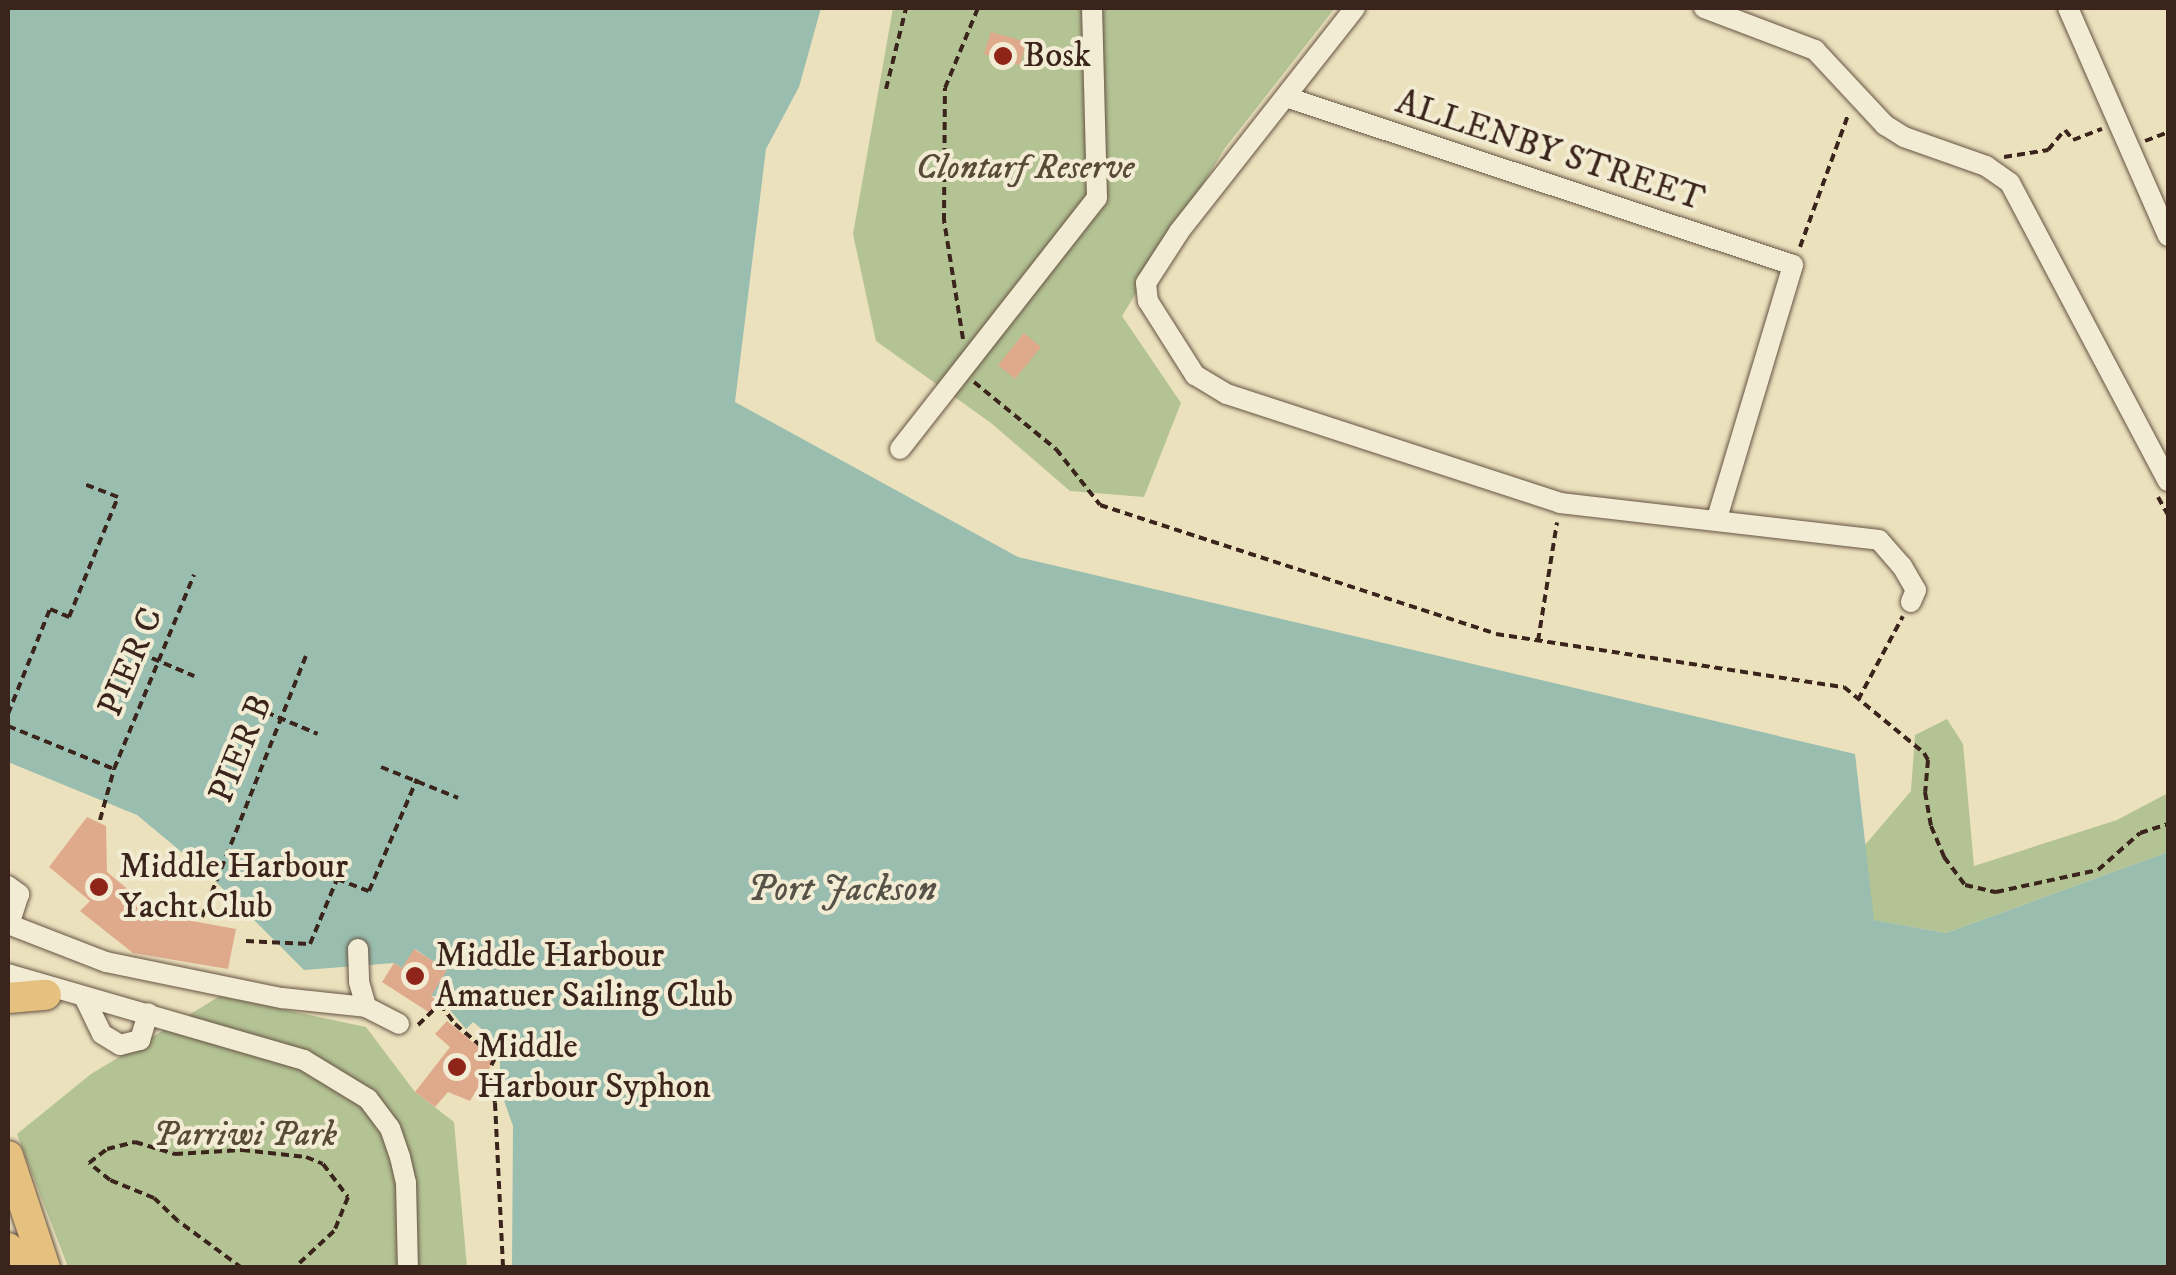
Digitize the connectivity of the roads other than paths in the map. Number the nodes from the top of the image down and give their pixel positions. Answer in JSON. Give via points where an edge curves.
{"nodes":[{"id":1,"x":1092,"y":8,"type":"edge"},
{"id":2,"x":1355,"y":8,"type":"edge"},
{"id":3,"x":1704,"y":8,"type":"edge"},
{"id":4,"x":2068,"y":8,"type":"edge"},
{"id":5,"x":1286,"y":98,"type":"junction"},
{"id":6,"x":2168,"y":236,"type":"edge"},
{"id":7,"x":900,"y":450,"type":"dead end"},
{"id":8,"x":2161,"y":485,"type":"edge"},
{"id":9,"x":1717,"y":519,"type":"junction"},
{"id":10,"x":1911,"y":602,"type":"road end"},
{"id":11,"x":8,"y":886,"type":"edge"},
{"id":12,"x":8,"y":924,"type":"edge"},
{"id":13,"x":358,"y":949,"type":"dead end"},
{"id":14,"x":8,"y":974,"type":"edge"},
{"id":15,"x":8,"y":994,"type":"edge"},
{"id":16,"x":68,"y":996,"type":"junction"},
{"id":17,"x":366,"y":1007,"type":"junction"},
{"id":18,"x":148,"y":1013,"type":"junction"},
{"id":19,"x":400,"y":1024,"type":"road end"},
{"id":20,"x":8,"y":1156,"type":"edge"},
{"id":21,"x":8,"y":1248,"type":"edge"},
{"id":22,"x":15,"y":1268,"type":"edge"},
{"id":23,"x":44,"y":1268,"type":"edge"},
{"id":24,"x":408,"y":1268,"type":"edge"}],
"edges":[{"from":1,"to":7,"type":"street","via":[[1097,198]]},
{"from":2,"to":5,"type":"street"},
{"from":3,"to":8,"type":"street","via":[[1798,41],[1830,62],[1904,137],[1986,166],[2010,183]]},
{"from":4,"to":6,"type":"street"},
{"from":5,"to":9,"type":"street","name":"ALLENBY STREET","via":[[1793,266]]},
{"from":5,"to":9,"type":"street","via":[[1146,283],[1148,300],[1196,376],[1227,394],[1560,503]]},
{"from":9,"to":10,"type":"street","via":[[1879,540],[1916,590]]},
{"from":11,"to":12,"type":"street","via":[[19,894]]},
{"from":12,"to":17,"type":"street","via":[[106,962],[282,998]]},
{"from":13,"to":17,"type":"street"},
{"from":14,"to":16,"type":"street"},
{"from":15,"to":16,"type":"highway"},
{"from":16,"to":18,"type":"street"},
{"from":16,"to":18,"type":"street","via":[[120,1045],[140,1040]]},
{"from":17,"to":19,"type":"street"},
{"from":18,"to":24,"type":"street","via":[[304,1060],[368,1100],[390,1128],[400,1156]]},
{"from":20,"to":23,"type":"highway"},
{"from":21,"to":22,"type":"highway"}]}
